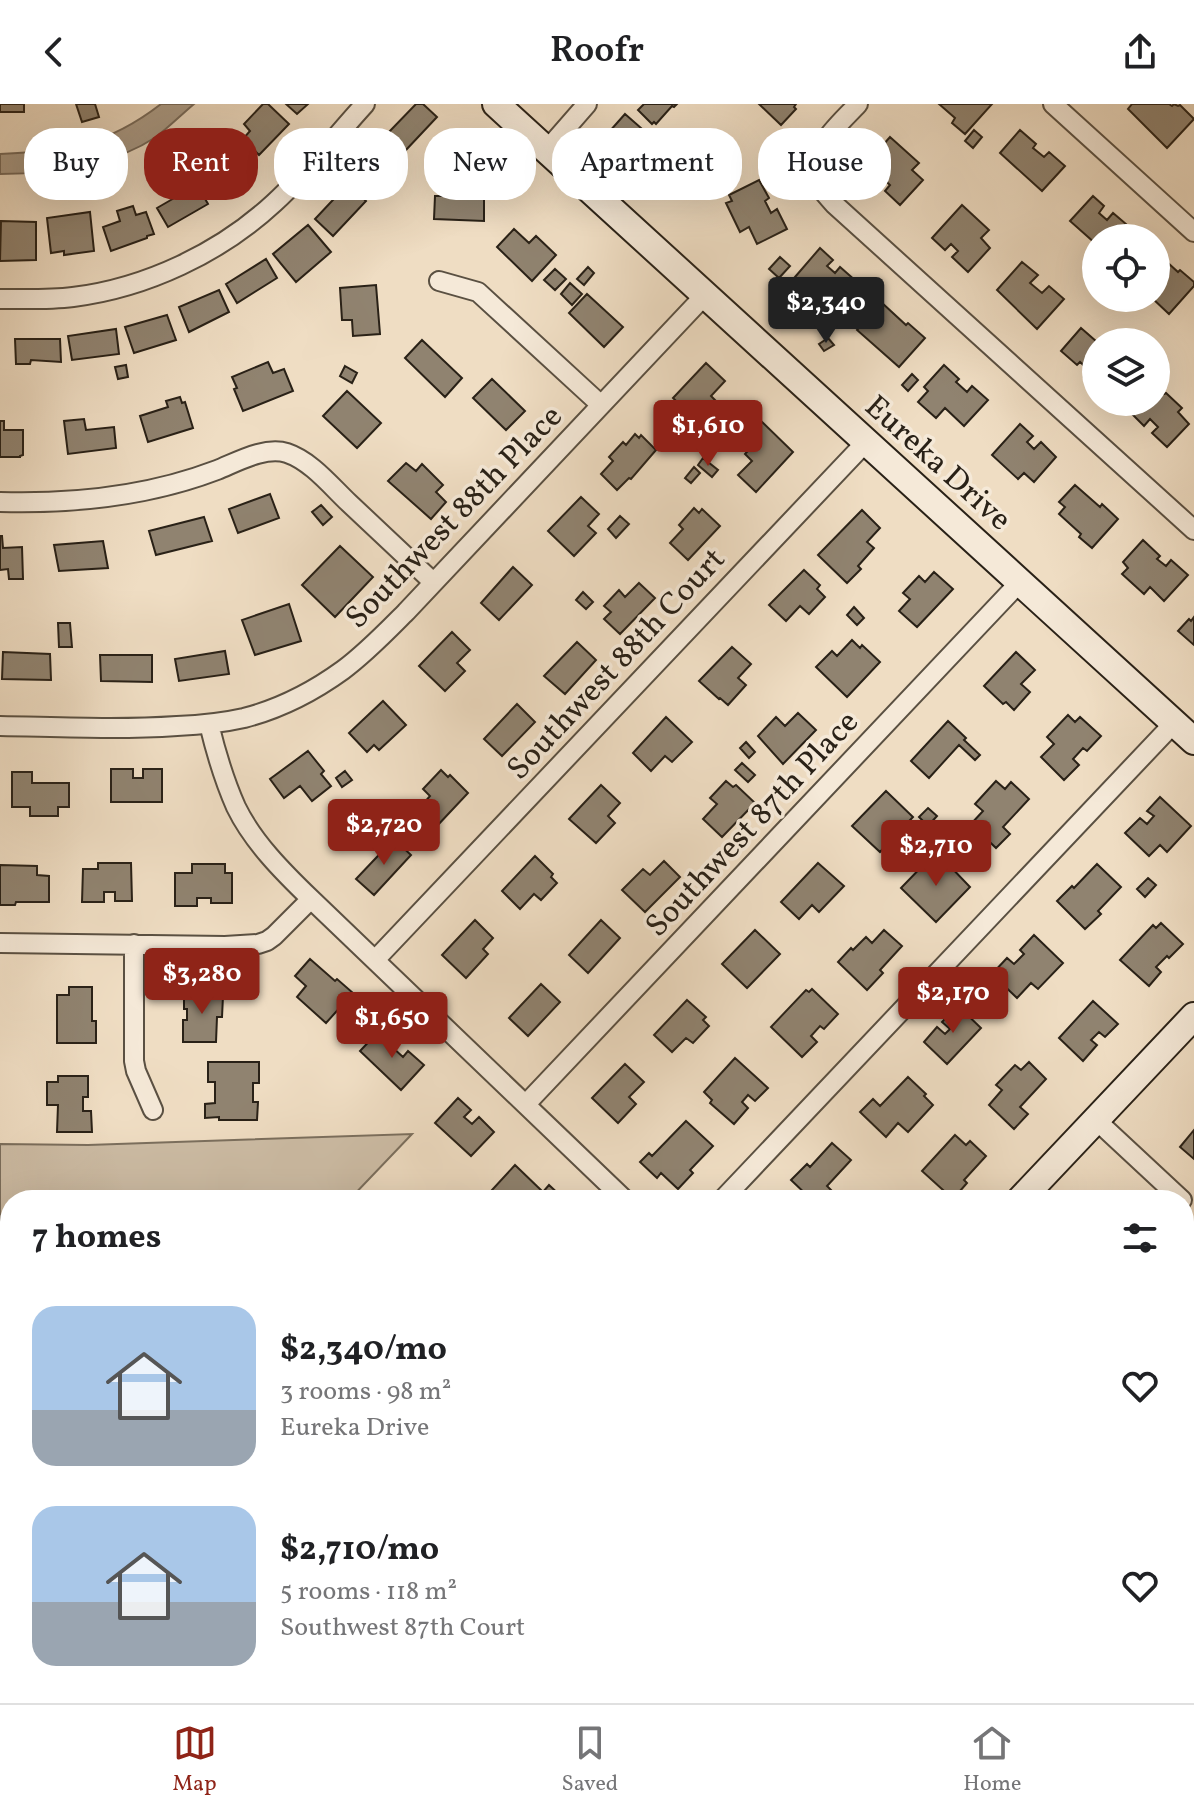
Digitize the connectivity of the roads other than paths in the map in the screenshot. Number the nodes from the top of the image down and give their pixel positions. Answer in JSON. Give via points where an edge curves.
{"nodes":[{"id":1,"x":365,"y":104,"type":"edge"},
{"id":2,"x":496,"y":104,"type":"edge"},
{"id":3,"x":587,"y":104,"type":"edge"},
{"id":4,"x":858,"y":104,"type":"edge"},
{"id":5,"x":1053,"y":104,"type":"edge"},
{"id":6,"x":546,"y":151,"type":"junction"},
{"id":7,"x":1194,"y":232,"type":"edge"},
{"id":8,"x":439,"y":281,"type":"dead end"},
{"id":9,"x":705,"y":295,"type":"junction"},
{"id":10,"x":0,"y":299,"type":"edge"},
{"id":11,"x":601,"y":405,"type":"junction"},
{"id":12,"x":866,"y":442,"type":"junction"},
{"id":13,"x":0,"y":502,"type":"edge"},
{"id":14,"x":1194,"y":530,"type":"edge"},
{"id":15,"x":433,"y":582,"type":"junction"},
{"id":16,"x":1020,"y":582,"type":"junction"},
{"id":17,"x":1174,"y":723,"type":"junction"},
{"id":18,"x":209,"y":724,"type":"junction"},
{"id":19,"x":0,"y":726,"type":"edge"},
{"id":20,"x":1194,"y":741,"type":"edge"},
{"id":21,"x":311,"y":899,"type":"junction"},
{"id":22,"x":0,"y":943,"type":"edge"},
{"id":23,"x":134,"y":944,"type":"junction"},
{"id":24,"x":375,"y":960,"type":"junction"},
{"id":25,"x":1194,"y":1016,"type":"edge"},
{"id":26,"x":526,"y":1104,"type":"junction"},
{"id":27,"x":153,"y":1110,"type":"dead end"},
{"id":28,"x":1096,"y":1120,"type":"junction"},
{"id":29,"x":615,"y":1190,"type":"edge"},
{"id":30,"x":731,"y":1190,"type":"edge"},
{"id":31,"x":1030,"y":1190,"type":"edge"},
{"id":32,"x":1171,"y":1190,"type":"edge"}],
"edges":[{"from":1,"to":10,"type":"street","via":[[275,202],[196,258],[147,280],[102,292]]},
{"from":2,"to":6,"type":"main road","name":"Eureka Drive"},
{"from":3,"to":6,"type":"street"},
{"from":4,"to":14,"type":"street","via":[[816,156],[818,184]]},
{"from":5,"to":7,"type":"street"},
{"from":6,"to":9,"type":"main road","name":"Eureka Drive"},
{"from":8,"to":11,"type":"street","via":[[478,292]]},
{"from":9,"to":11,"type":"street","name":"Southwest 88th Place"},
{"from":9,"to":12,"type":"main road","name":"Eureka Drive"},
{"from":11,"to":15,"type":"street","name":"Southwest 88th Place"},
{"from":12,"to":16,"type":"main road","name":"Eureka Drive"},
{"from":12,"to":24,"type":"street","name":"Southwest 88th Court"},
{"from":13,"to":15,"type":"street","via":[[63,501],[137,491],[260,454],[286,453],[318,474]]},
{"from":15,"to":18,"type":"street","name":"Southwest 88th Place","via":[[369,648],[328,680],[269,710]]},
{"from":16,"to":17,"type":"main road","name":"Eureka Drive"},
{"from":16,"to":26,"type":"street","name":"Southwest 87th Place"},
{"from":17,"to":20,"type":"main road","name":"Eureka Drive"},
{"from":17,"to":30,"type":"street"},
{"from":18,"to":19,"type":"street","name":"Southwest 88th Place"},
{"from":18,"to":21,"type":"street","via":[[237,808],[260,845]]},
{"from":21,"to":23,"type":"street","via":[[274,936],[258,944]]},
{"from":21,"to":24,"type":"street"},
{"from":22,"to":23,"type":"street"},
{"from":23,"to":27,"type":"street","via":[[134,1061]]},
{"from":24,"to":26,"type":"street"},
{"from":25,"to":28,"type":"main road"},
{"from":26,"to":29,"type":"street"},
{"from":28,"to":31,"type":"main road"},
{"from":28,"to":32,"type":"street"}]}
